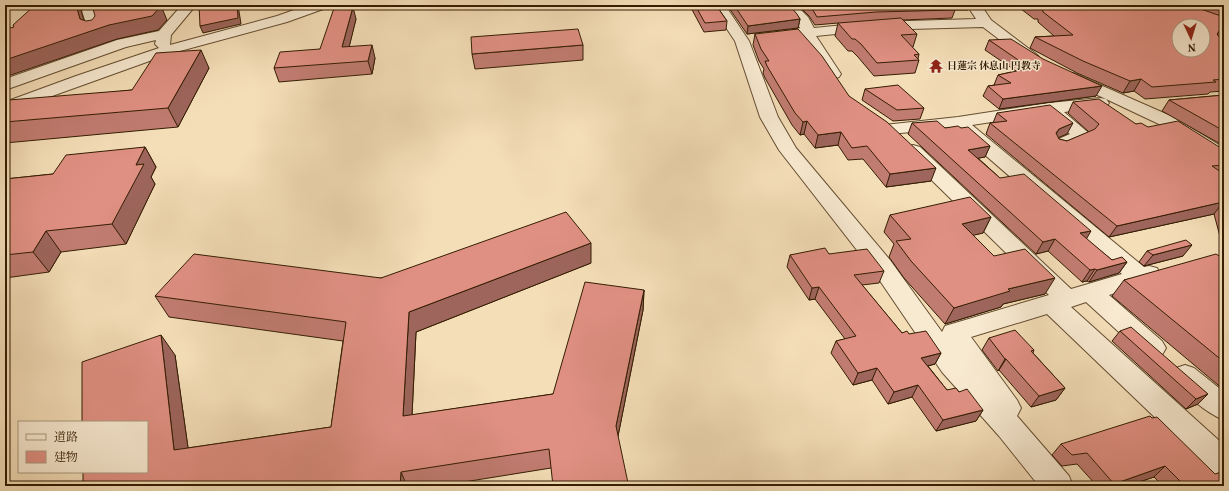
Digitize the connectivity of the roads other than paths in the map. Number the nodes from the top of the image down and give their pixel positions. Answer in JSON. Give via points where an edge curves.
{"nodes":[{"id":1,"x":103,"y":5,"type":"edge"},
{"id":2,"x":189,"y":5,"type":"edge"},
{"id":3,"x":321,"y":5,"type":"edge"},
{"id":4,"x":718,"y":5,"type":"edge"},
{"id":5,"x":788,"y":5,"type":"edge"},
{"id":6,"x":974,"y":5,"type":"edge"},
{"id":7,"x":986,"y":23,"type":"junction"},
{"id":8,"x":94,"y":29,"type":"edge"},
{"id":9,"x":809,"y":32,"type":"junction"},
{"id":10,"x":780,"y":36,"type":"edge"},
{"id":11,"x":1041,"y":63,"type":"edge"},
{"id":12,"x":1061,"y":72,"type":"edge"},
{"id":13,"x":5,"y":85,"type":"edge"},
{"id":14,"x":841,"y":86,"type":"edge"},
{"id":15,"x":1130,"y":103,"type":"junction"},
{"id":16,"x":1168,"y":104,"type":"edge"},
{"id":17,"x":5,"y":108,"type":"edge"},
{"id":18,"x":1049,"y":108,"type":"junction"},
{"id":19,"x":958,"y":122,"type":"junction"},
{"id":20,"x":1216,"y":144,"type":"edge"},
{"id":21,"x":1061,"y":145,"type":"edge"},
{"id":22,"x":1224,"y":156,"type":"edge"},
{"id":23,"x":1170,"y":269,"type":"edge"},
{"id":24,"x":1140,"y":277,"type":"junction"},
{"id":25,"x":1092,"y":293,"type":"junction"},
{"id":26,"x":1059,"y":302,"type":"junction"},
{"id":27,"x":1224,"y":408,"type":"edge"},
{"id":28,"x":1010,"y":427,"type":"junction"},
{"id":29,"x":1224,"y":464,"type":"edge"},
{"id":30,"x":1058,"y":486,"type":"edge"}],
"edges":[{"from":1,"to":8,"type":"street","via":[[89,11]]},
{"from":2,"to":13,"type":"street","via":[[163,39],[122,43]]},
{"from":3,"to":17,"type":"street","via":[[282,19],[164,51]]},
{"from":4,"to":28,"type":"street","via":[[750,40],[769,117],[788,150],[882,266],[951,365]]},
{"from":5,"to":9,"type":"street","via":[[806,23]]},
{"from":6,"to":7,"type":"street"},
{"from":7,"to":9,"type":"street","via":[[874,26]]},
{"from":7,"to":11,"type":"street"},
{"from":9,"to":10,"type":"street"},
{"from":9,"to":14,"type":"street","via":[[808,38]]},
{"from":12,"to":15,"type":"street"},
{"from":15,"to":16,"type":"street"},
{"from":15,"to":18,"type":"street"},
{"from":15,"to":20,"type":"street"},
{"from":18,"to":19,"type":"street"},
{"from":18,"to":21,"type":"street","via":[[1082,135]]},
{"from":19,"to":24,"type":"street"},
{"from":19,"to":26,"type":"street","via":[[884,125]]},
{"from":20,"to":22,"type":"street"},
{"from":23,"to":24,"type":"street"},
{"from":24,"to":25,"type":"street"},
{"from":25,"to":26,"type":"street"},
{"from":25,"to":27,"type":"street"},
{"from":26,"to":28,"type":"street","via":[[954,333],[1009,411]]},
{"from":26,"to":29,"type":"street"},
{"from":28,"to":30,"type":"street"}]}
